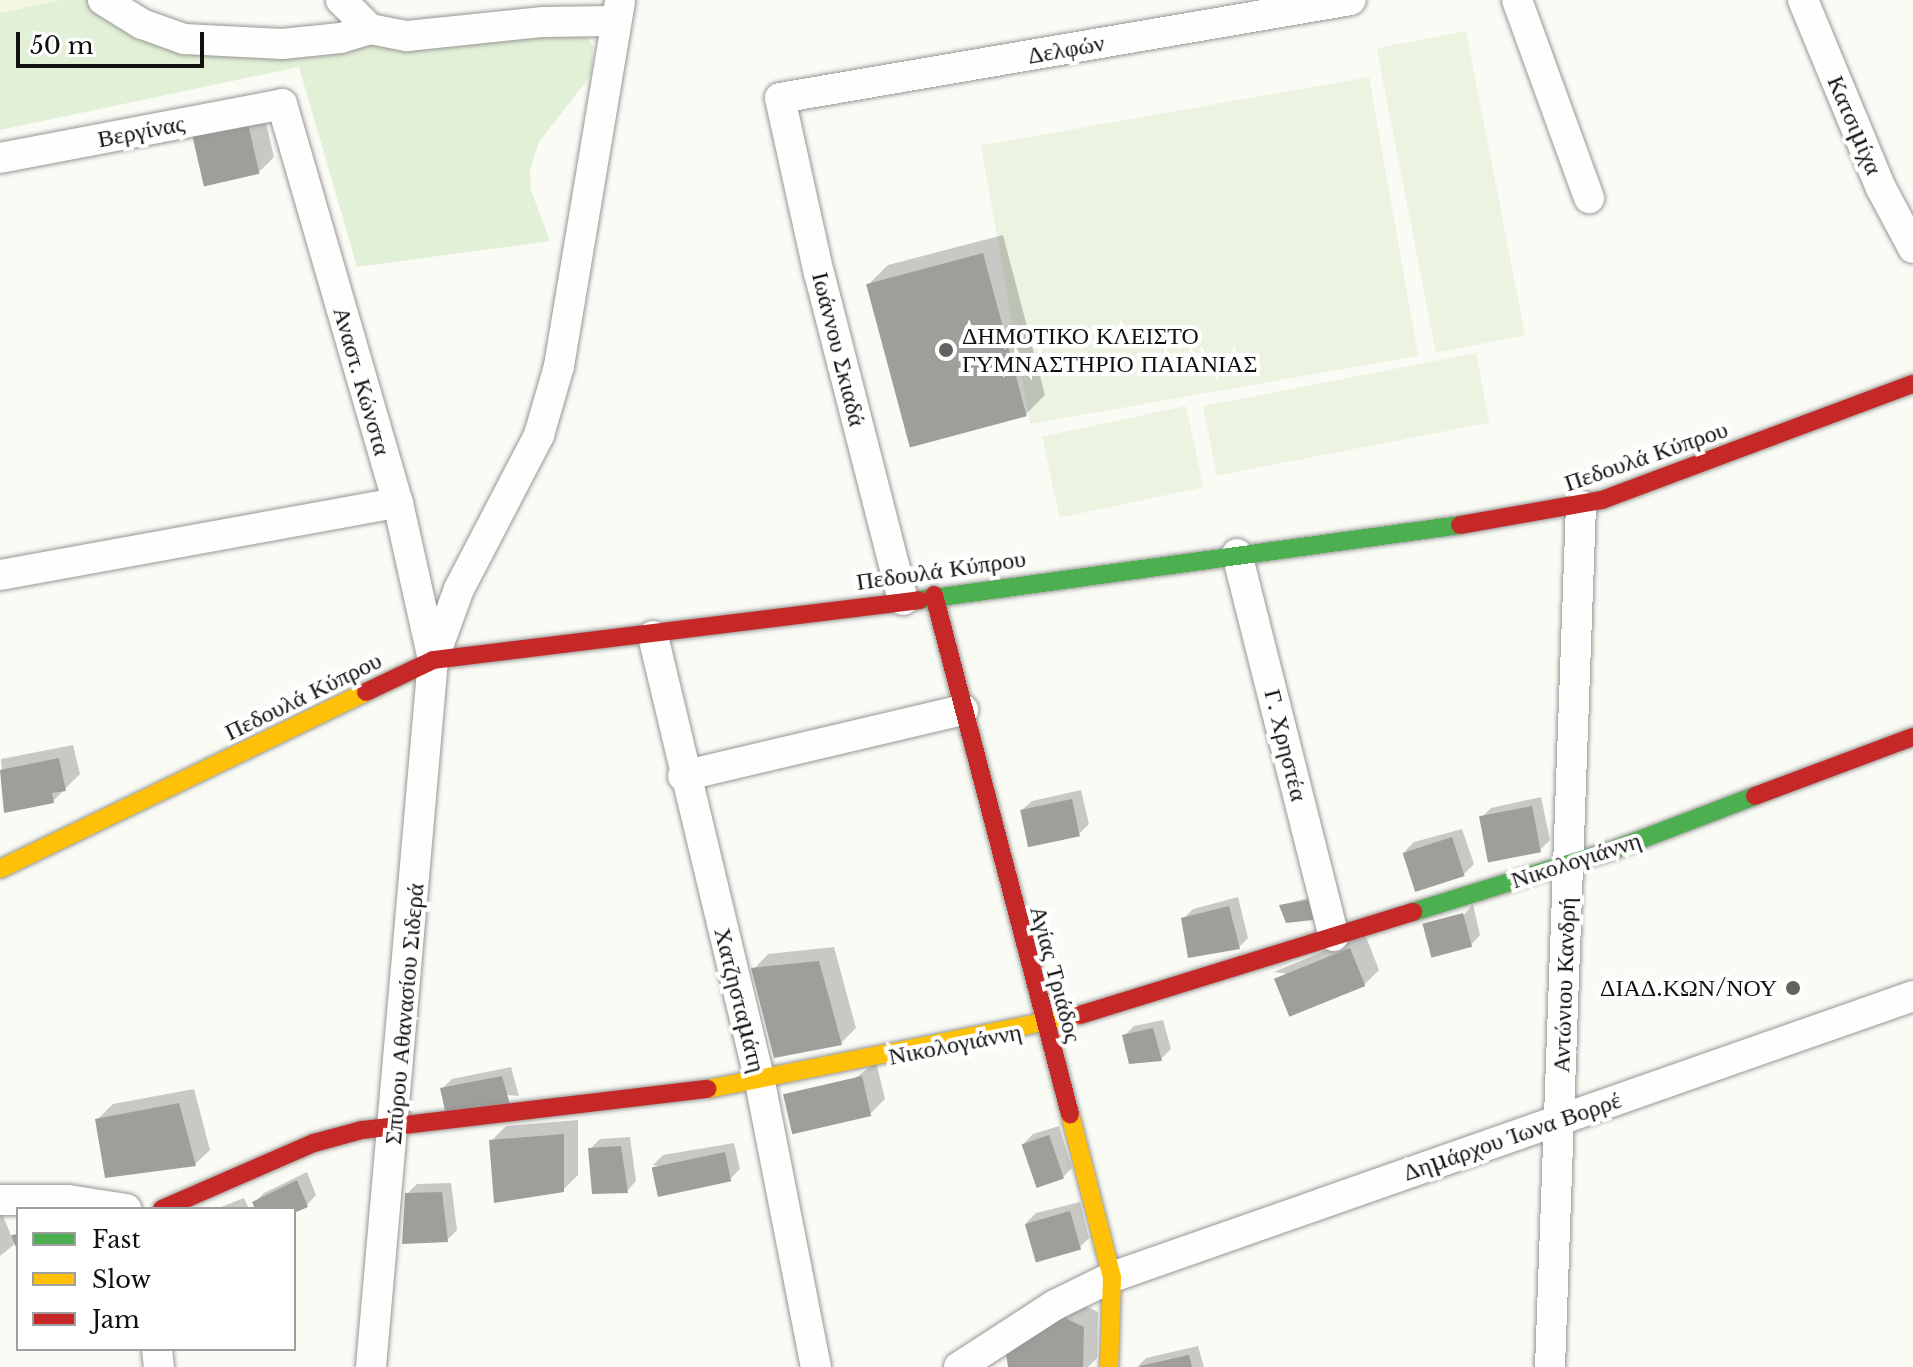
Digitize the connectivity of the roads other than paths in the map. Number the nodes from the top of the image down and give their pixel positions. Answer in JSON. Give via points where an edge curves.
{"nodes":[{"id":1,"x":103,"y":0,"type":"edge"},
{"id":2,"x":341,"y":0,"type":"edge"},
{"id":3,"x":1351,"y":0,"type":"edge"},
{"id":4,"x":1517,"y":0,"type":"edge"},
{"id":5,"x":1803,"y":0,"type":"edge"},
{"id":6,"x":618,"y":11,"type":"edge"},
{"id":7,"x":370,"y":29,"type":"junction"},
{"id":8,"x":780,"y":98,"type":"joint"},
{"id":9,"x":282,"y":104,"type":"joint"},
{"id":10,"x":0,"y":158,"type":"edge"},
{"id":11,"x":1589,"y":198,"type":"dead end"},
{"id":12,"x":1913,"y":248,"type":"edge"},
{"id":13,"x":1913,"y":384,"type":"edge"},
{"id":14,"x":398,"y":503,"type":"junction"},
{"id":15,"x":1581,"y":506,"type":"junction"},
{"id":16,"x":1237,"y":554,"type":"junction"},
{"id":17,"x":0,"y":575,"type":"edge"},
{"id":18,"x":934,"y":595,"type":"junction"},
{"id":19,"x":903,"y":600,"type":"junction"},
{"id":20,"x":653,"y":636,"type":"junction"},
{"id":21,"x":433,"y":660,"type":"junction"},
{"id":22,"x":963,"y":710,"type":"junction"},
{"id":23,"x":1913,"y":737,"type":"edge"},
{"id":24,"x":683,"y":776,"type":"junction"},
{"id":25,"x":1568,"y":864,"type":"junction"},
{"id":26,"x":0,"y":869,"type":"edge"},
{"id":27,"x":1334,"y":936,"type":"junction"},
{"id":28,"x":1913,"y":996,"type":"edge"},
{"id":29,"x":1045,"y":1026,"type":"junction"},
{"id":30,"x":760,"y":1082,"type":"junction"},
{"id":31,"x":1559,"y":1120,"type":"junction"},
{"id":32,"x":394,"y":1130,"type":"junction"},
{"id":33,"x":0,"y":1200,"type":"edge"},
{"id":34,"x":113,"y":1207,"type":"edge"},
{"id":35,"x":167,"y":1207,"type":"edge"},
{"id":36,"x":1112,"y":1277,"type":"junction"},
{"id":37,"x":371,"y":1367,"type":"edge"},
{"id":38,"x":816,"y":1367,"type":"edge"},
{"id":39,"x":959,"y":1367,"type":"edge"},
{"id":40,"x":1109,"y":1367,"type":"edge"},
{"id":41,"x":1550,"y":1367,"type":"edge"}],
"edges":[{"from":1,"to":7,"type":"street","via":[[142,24],[184,39],[282,44]]},
{"from":2,"to":7,"type":"street"},
{"from":3,"to":8,"type":"street","name":"Δελφών"},
{"from":4,"to":11,"type":"street"},
{"from":5,"to":12,"type":"street","name":"Κατσιμίχα","via":[[1881,188]]},
{"from":6,"to":7,"type":"street","via":[[407,36]]},
{"from":6,"to":21,"type":"street","via":[[559,366],[539,435],[459,589]]},
{"from":8,"to":19,"type":"street","name":"Ιωάννου Σκιαδά","via":[[819,274]]},
{"from":9,"to":10,"type":"street","name":"Βεργίνας"},
{"from":9,"to":14,"type":"street","name":"Αναστ. Κώνστα"},
{"from":13,"to":15,"type":"street","name":"Πεδουλά Κύπρου"},
{"from":14,"to":17,"type":"street"},
{"from":14,"to":21,"type":"street","name":"Αναστ. Κώνστα"},
{"from":15,"to":16,"type":"street","name":"Πεδουλά Κύπρου"},
{"from":15,"to":25,"type":"street","name":"Αντώνιου Κανδρή"},
{"from":16,"to":18,"type":"street","name":"Πεδουλά Κύπρου"},
{"from":16,"to":27,"type":"street","name":"Γ. Χρηστέα"},
{"from":18,"to":19,"type":"street","name":"Πεδουλά Κύπρου"},
{"from":18,"to":22,"type":"street","name":"Αγίας Τριάδος"},
{"from":19,"to":20,"type":"street","name":"Πεδουλά Κύπρου"},
{"from":20,"to":21,"type":"street","name":"Πεδουλά Κύπρου"},
{"from":20,"to":24,"type":"street","name":"Χατζησταμάτη"},
{"from":21,"to":26,"type":"street","name":"Πεδουλά Κύπρου"},
{"from":21,"to":32,"type":"street","name":"Σπύρου Αθανασίου Σιδερά"},
{"from":22,"to":24,"type":"street"},
{"from":22,"to":29,"type":"street","name":"Αγίας Τριάδος"},
{"from":23,"to":25,"type":"street","name":"Νικολογιάννη"},
{"from":24,"to":30,"type":"street","name":"Χατζησταμάτη"},
{"from":25,"to":27,"type":"street","name":"Νικολογιάννη"},
{"from":25,"to":31,"type":"street","name":"Αντώνιου Κανδρή"},
{"from":27,"to":29,"type":"street","name":"Νικολογιάννη"},
{"from":28,"to":31,"type":"street","name":"Δημάρχου Ίωνα Βορρέ"},
{"from":29,"to":30,"type":"street","name":"Νικολογιάννη"},
{"from":29,"to":36,"type":"street","name":"Αγίας Τριάδος"},
{"from":30,"to":32,"type":"street","name":"Νικολογιάννη"},
{"from":30,"to":38,"type":"street","name":"Χατζησταμάτη"},
{"from":31,"to":36,"type":"street","name":"Δημάρχου Ίωνα Βορρέ"},
{"from":31,"to":41,"type":"street","name":"Αντώνιου Κανδρή"},
{"from":32,"to":35,"type":"street","name":"Νικολογιάννη","via":[[362,1130],[314,1143]]},
{"from":32,"to":37,"type":"street","name":"Σπύρου Αθανασίου Σιδερά"},
{"from":33,"to":34,"type":"street","via":[[68,1200]]},
{"from":36,"to":39,"type":"street","name":"Δημάρχου Ίωνα Βορρέ","via":[[1055,1305]]},
{"from":36,"to":40,"type":"street","name":"Αγίας Τριάδος"}]}
